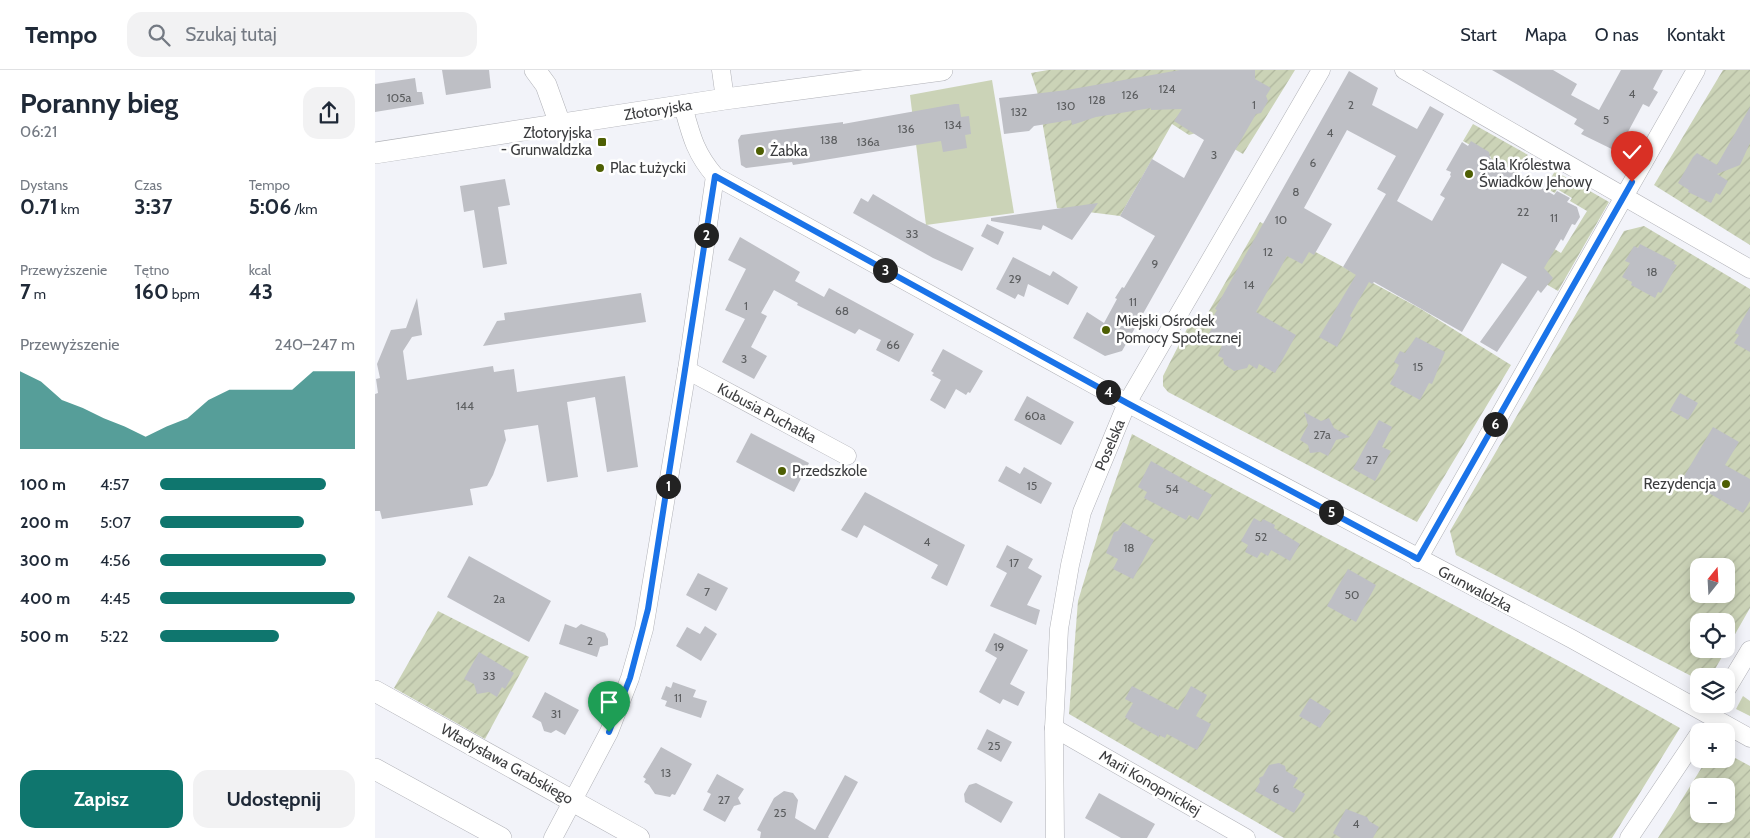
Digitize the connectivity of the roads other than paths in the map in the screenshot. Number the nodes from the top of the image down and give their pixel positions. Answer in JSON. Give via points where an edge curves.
{"nodes":[{"id":1,"x":535,"y":70,"type":"edge"},
{"id":2,"x":721,"y":70,"type":"edge"},
{"id":3,"x":937,"y":70,"type":"edge"},
{"id":4,"x":1321,"y":70,"type":"edge"},
{"id":5,"x":1404,"y":70,"type":"edge"},
{"id":6,"x":1696,"y":70,"type":"edge"},
{"id":7,"x":725,"y":99,"type":"junction"},
{"id":8,"x":683,"y":106,"type":"junction"},
{"id":9,"x":560,"y":124,"type":"junction"},
{"id":10,"x":375,"y":153,"type":"edge"},
{"id":11,"x":715,"y":176,"type":"junction"},
{"id":12,"x":1623,"y":197,"type":"junction"},
{"id":13,"x":1750,"y":269,"type":"edge"},
{"id":14,"x":687,"y":370,"type":"junction"},
{"id":15,"x":1127,"y":403,"type":"junction"},
{"id":16,"x":847,"y":456,"type":"dead end"},
{"id":17,"x":1418,"y":559,"type":"junction"},
{"id":18,"x":1750,"y":650,"type":"edge"},
{"id":19,"x":1735,"y":675,"type":"edge"},
{"id":20,"x":375,"y":690,"type":"edge"},
{"id":21,"x":1690,"y":698,"type":"edge"},
{"id":22,"x":1718,"y":713,"type":"edge"},
{"id":23,"x":1054,"y":728,"type":"junction"},
{"id":24,"x":1750,"y":738,"type":"edge"},
{"id":25,"x":1690,"y":747,"type":"edge"},
{"id":26,"x":375,"y":769,"type":"edge"},
{"id":27,"x":573,"y":802,"type":"junction"},
{"id":28,"x":501,"y":838,"type":"edge"},
{"id":29,"x":553,"y":838,"type":"edge"},
{"id":30,"x":639,"y":838,"type":"edge"},
{"id":31,"x":1055,"y":838,"type":"edge"},
{"id":32,"x":1246,"y":838,"type":"edge"},
{"id":33,"x":1629,"y":838,"type":"edge"}],
"edges":[{"from":1,"to":9,"type":"street","via":[[546,85]]},
{"from":2,"to":7,"type":"street"},
{"from":3,"to":7,"type":"street","name":"Złotoryjska"},
{"from":4,"to":15,"type":"street","name":"Poselska"},
{"from":5,"to":12,"type":"street"},
{"from":6,"to":12,"type":"street"},
{"from":7,"to":8,"type":"street","name":"Złotoryjska"},
{"from":8,"to":9,"type":"street","name":"Złotoryjska"},
{"from":8,"to":11,"type":"street","name":"Grunwaldzka","via":[[693,145]]},
{"from":9,"to":10,"type":"street","name":"Złotoryjska"},
{"from":11,"to":14,"type":"street"},
{"from":11,"to":15,"type":"street","name":"Grunwaldzka"},
{"from":12,"to":13,"type":"street"},
{"from":12,"to":17,"type":"street"},
{"from":14,"to":16,"type":"street","name":"Kubusia Puchatka"},
{"from":14,"to":27,"type":"street","via":[[644,629],[630,678],[609,732]]},
{"from":15,"to":17,"type":"street","name":"Grunwaldzka"},
{"from":15,"to":23,"type":"street","name":"Poselska","via":[[1082,512],[1069,565],[1059,629]]},
{"from":17,"to":21,"type":"street","name":"Grunwaldzka"},
{"from":18,"to":19,"type":"street"},
{"from":20,"to":27,"type":"street","name":"Władysława Grabskiego"},
{"from":22,"to":24,"type":"street","name":"Grunwaldzka"},
{"from":23,"to":31,"type":"street","name":"Poselska"},
{"from":23,"to":32,"type":"street","name":"Marii Konopnickiej"},
{"from":25,"to":33,"type":"street"},
{"from":26,"to":28,"type":"street"},
{"from":27,"to":29,"type":"street"},
{"from":27,"to":30,"type":"street","name":"Władysława Grabskiego"}]}
